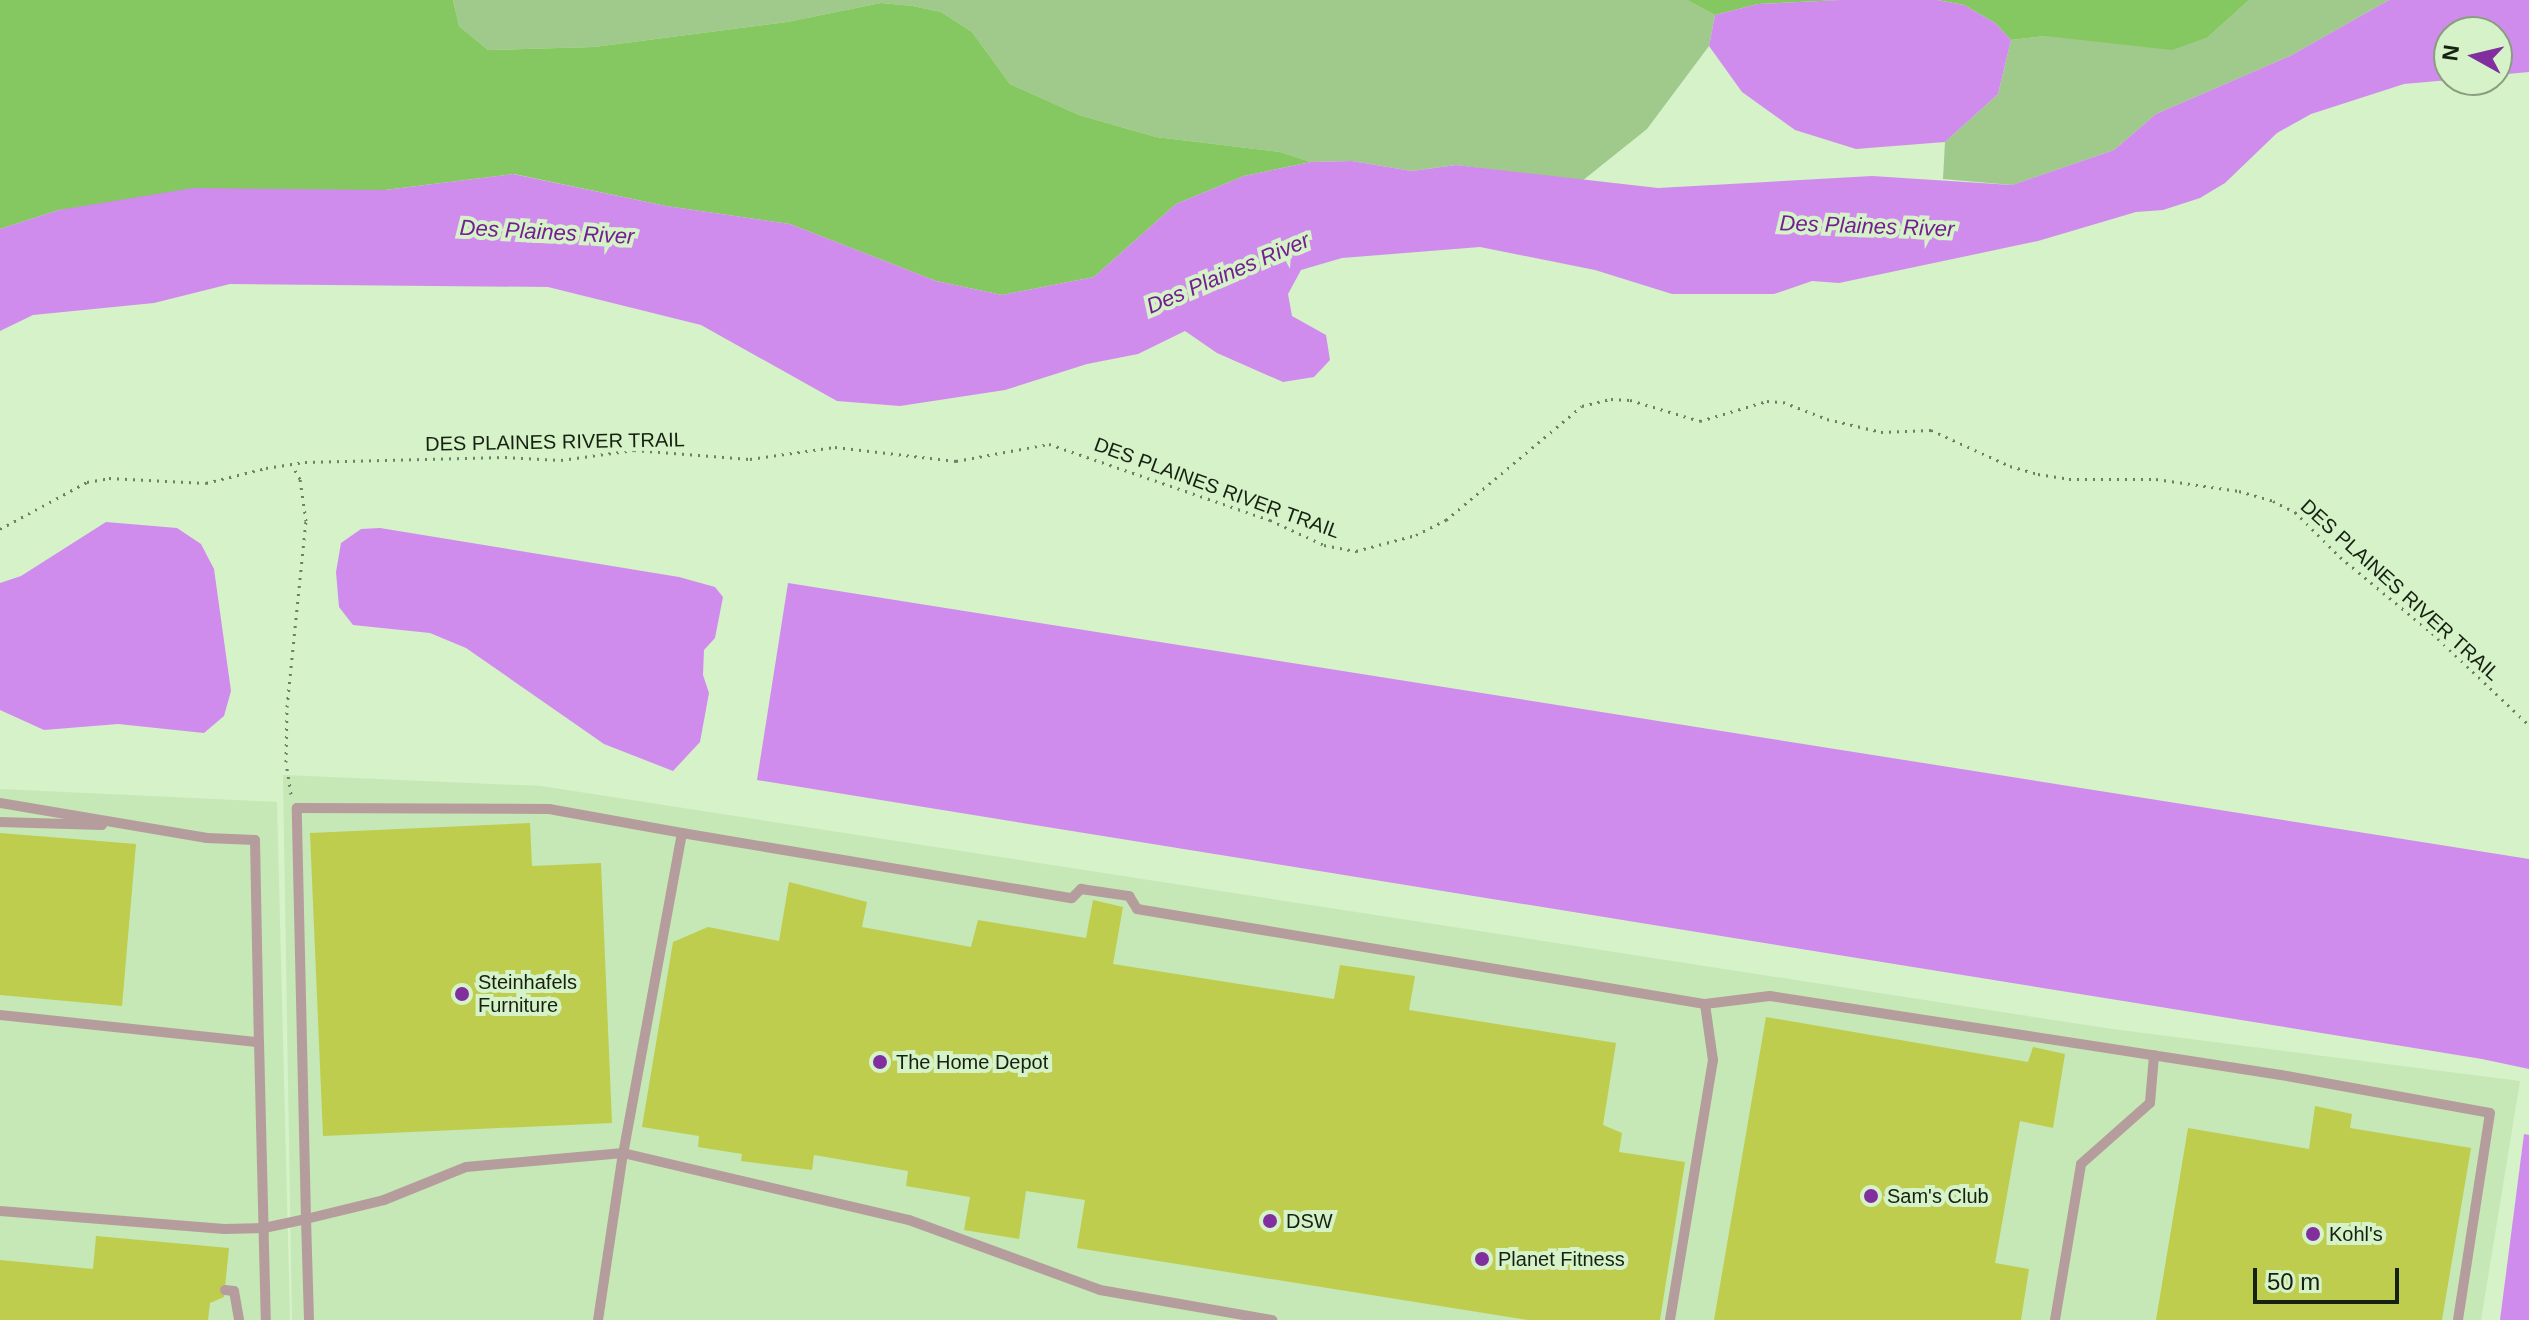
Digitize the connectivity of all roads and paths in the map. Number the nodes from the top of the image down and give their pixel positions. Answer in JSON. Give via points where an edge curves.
{"nodes":[{"id":1,"x":292,"y":464,"type":"junction"},
{"id":2,"x":0,"y":529,"type":"edge"},
{"id":3,"x":2529,"y":725,"type":"edge"},
{"id":4,"x":0,"y":803,"type":"edge"},
{"id":5,"x":297,"y":808,"type":"junction"},
{"id":6,"x":0,"y":822,"type":"edge"},
{"id":7,"x":138,"y":826,"type":"junction"},
{"id":8,"x":682,"y":833,"type":"junction"},
{"id":9,"x":1705,"y":1004,"type":"junction"},
{"id":10,"x":0,"y":1015,"type":"edge"},
{"id":11,"x":259,"y":1042,"type":"junction"},
{"id":12,"x":2154,"y":1055,"type":"junction"},
{"id":13,"x":623,"y":1153,"type":"junction"},
{"id":14,"x":0,"y":1211,"type":"edge"},
{"id":15,"x":306,"y":1219,"type":"junction"},
{"id":16,"x":264,"y":1228,"type":"junction"},
{"id":17,"x":225,"y":1290,"type":"dead end"},
{"id":18,"x":239,"y":1320,"type":"edge"},
{"id":19,"x":266,"y":1320,"type":"edge"},
{"id":20,"x":309,"y":1320,"type":"edge"},
{"id":21,"x":598,"y":1320,"type":"edge"},
{"id":22,"x":1272,"y":1320,"type":"edge"},
{"id":23,"x":1670,"y":1320,"type":"edge"},
{"id":24,"x":2055,"y":1320,"type":"edge"},
{"id":25,"x":2458,"y":1320,"type":"edge"}],
"edges":[{"from":1,"to":2,"type":"path","name":"DES PLAINES RIVER TRAIL","via":[[206,483],[133,477],[87,482]]},
{"from":1,"to":3,"type":"path","name":"DES PLAINES RIVER TRAIL","via":[[561,460],[634,450],[750,459],[835,447],[956,461],[1049,444],[1270,520],[1324,545],[1356,551],[1416,535],[1446,520],[1582,406],[1630,400],[1700,421],[1756,403],[1783,402],[1881,432],[1931,430],[2038,474],[2156,479],[2273,501],[2295,512]]},
{"from":1,"to":5,"type":"path","via":[[300,479],[306,521],[287,707],[286,762]]},
{"from":4,"to":7,"type":"lane"},
{"from":5,"to":8,"type":"lane","via":[[549,809]]},
{"from":5,"to":15,"type":"lane"},
{"from":6,"to":7,"type":"lane"},
{"from":7,"to":11,"type":"lane","via":[[255,840]]},
{"from":8,"to":9,"type":"lane","via":[[1072,898],[1081,889],[1129,896],[1137,909]]},
{"from":8,"to":13,"type":"lane"},
{"from":9,"to":12,"type":"lane","via":[[1770,996]]},
{"from":9,"to":23,"type":"lane","via":[[1713,1060]]},
{"from":10,"to":11,"type":"lane"},
{"from":11,"to":16,"type":"lane"},
{"from":12,"to":24,"type":"lane","via":[[2150,1103],[2081,1164]]},
{"from":12,"to":25,"type":"lane","via":[[2490,1113]]},
{"from":13,"to":15,"type":"lane","via":[[466,1167],[384,1200]]},
{"from":13,"to":21,"type":"lane"},
{"from":13,"to":22,"type":"lane","via":[[909,1220],[1100,1290]]},
{"from":14,"to":16,"type":"lane"},
{"from":15,"to":16,"type":"lane"},
{"from":15,"to":20,"type":"lane"},
{"from":16,"to":19,"type":"lane"},
{"from":17,"to":18,"type":"lane","via":[[234,1291]]}]}
